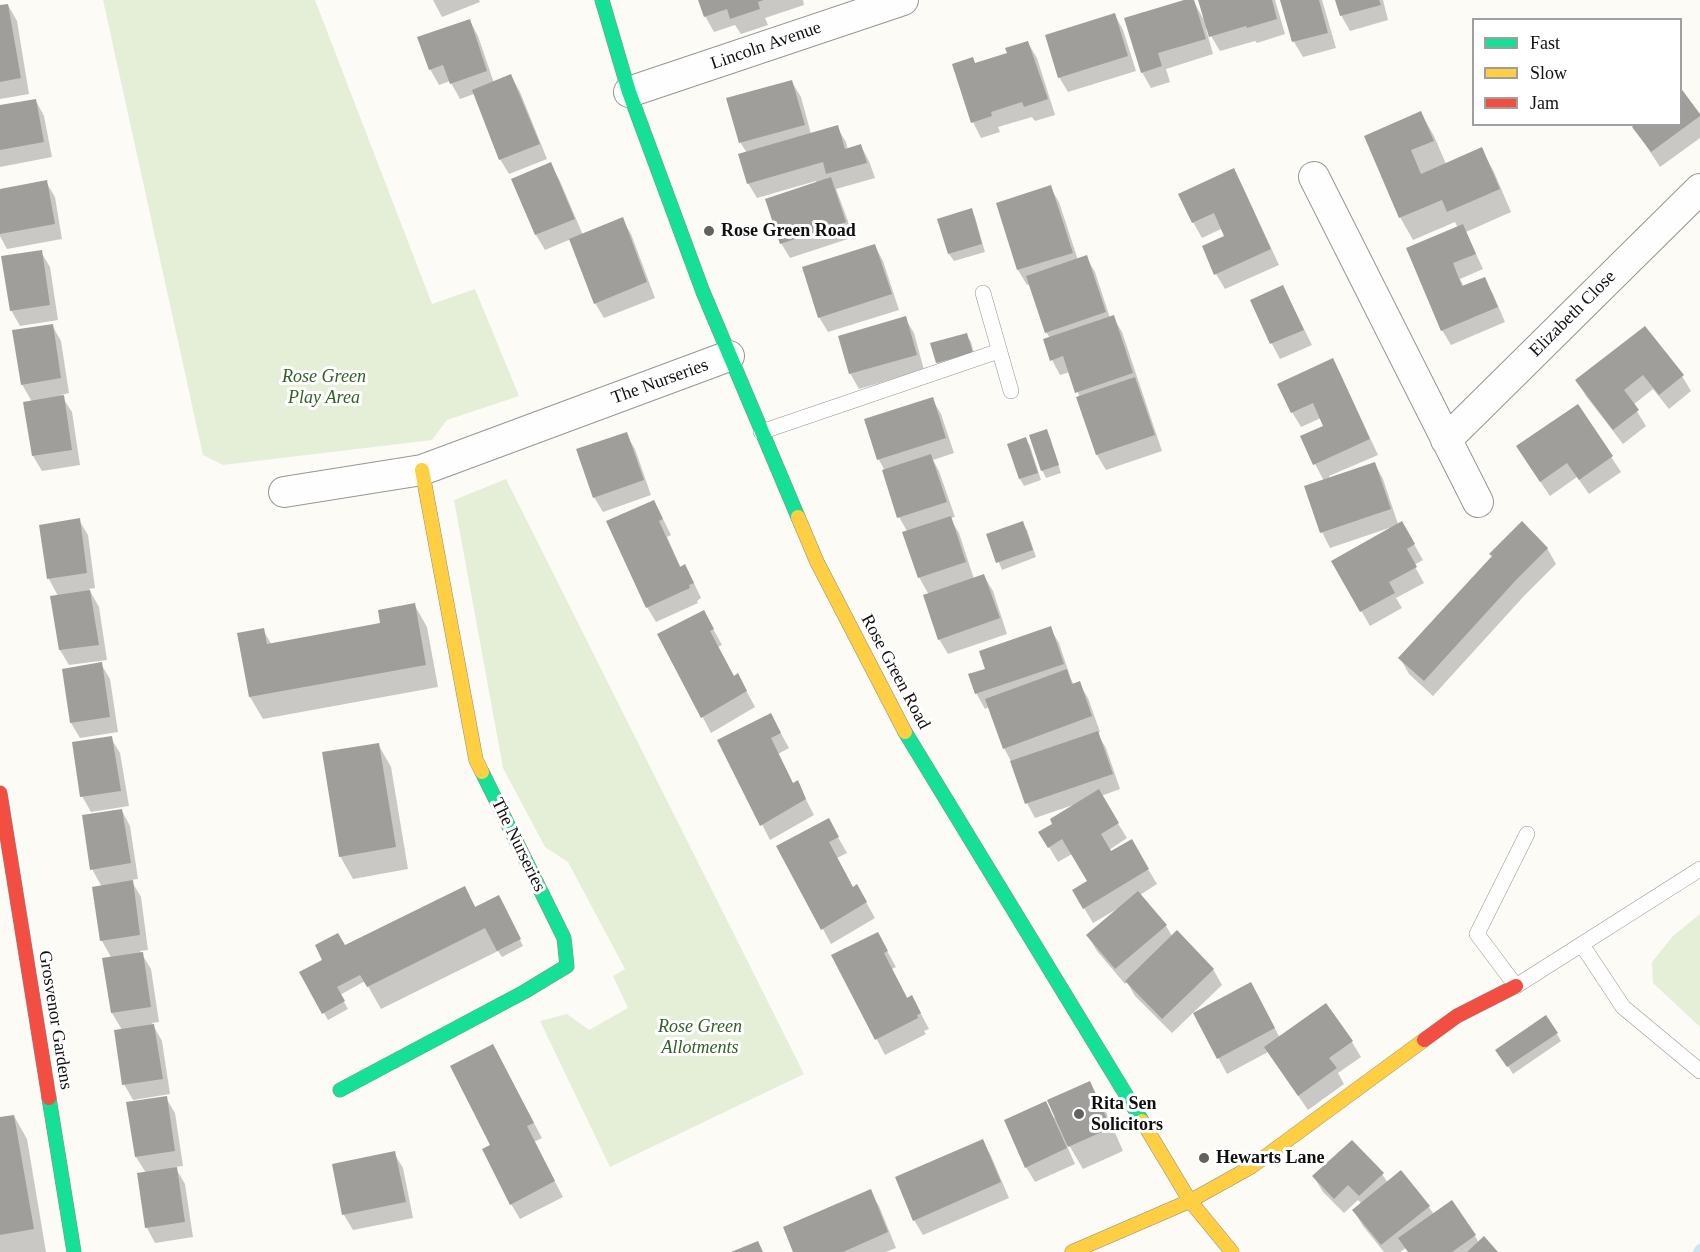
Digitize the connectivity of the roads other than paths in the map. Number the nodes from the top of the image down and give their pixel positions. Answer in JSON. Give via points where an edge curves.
{"nodes":[{"id":1,"x":602,"y":0,"type":"edge"},
{"id":2,"x":903,"y":0,"type":"edge"},
{"id":3,"x":629,"y":92,"type":"junction"},
{"id":4,"x":1314,"y":177,"type":"dead end"},
{"id":5,"x":1700,"y":189,"type":"edge"},
{"id":6,"x":983,"y":293,"type":"dead end"},
{"id":7,"x":999,"y":351,"type":"junction"},
{"id":8,"x":729,"y":356,"type":"junction"},
{"id":9,"x":1011,"y":391,"type":"dead end"},
{"id":10,"x":762,"y":432,"type":"junction"},
{"id":11,"x":1446,"y":440,"type":"junction"},
{"id":12,"x":422,"y":470,"type":"junction"},
{"id":13,"x":284,"y":492,"type":"dead end"},
{"id":14,"x":1478,"y":502,"type":"dead end"},
{"id":15,"x":0,"y":793,"type":"edge"},
{"id":16,"x":1527,"y":834,"type":"dead end"},
{"id":17,"x":1700,"y":869,"type":"edge"},
{"id":18,"x":1582,"y":945,"type":"junction"},
{"id":19,"x":1516,"y":986,"type":"junction"},
{"id":20,"x":1700,"y":1071,"type":"edge"},
{"id":21,"x":340,"y":1090,"type":"dead end"},
{"id":22,"x":1190,"y":1201,"type":"junction"},
{"id":23,"x":74,"y":1252,"type":"edge"},
{"id":24,"x":1072,"y":1252,"type":"edge"},
{"id":25,"x":1232,"y":1252,"type":"edge"}],
"edges":[{"from":1,"to":3,"type":"street","name":"Rose Green Road"},
{"from":2,"to":3,"type":"street","name":"Lincoln Avenue"},
{"from":3,"to":8,"type":"street","name":"Rose Green Road"},
{"from":4,"to":11,"type":"street"},
{"from":5,"to":11,"type":"street","name":"Elizabeth Close"},
{"from":6,"to":7,"type":"lane"},
{"from":7,"to":9,"type":"lane"},
{"from":7,"to":10,"type":"lane"},
{"from":8,"to":10,"type":"street","name":"Rose Green Road"},
{"from":8,"to":12,"type":"street","name":"The Nurseries"},
{"from":10,"to":22,"type":"street","name":"Rose Green Road","via":[[817,562],[903,728]]},
{"from":11,"to":14,"type":"street"},
{"from":12,"to":13,"type":"street","name":"The Nurseries"},
{"from":12,"to":21,"type":"street","name":"The Nurseries","via":[[476,760],[564,938],[567,966]]},
{"from":15,"to":23,"type":"street","name":"Grosvenor Gardens"},
{"from":16,"to":19,"type":"lane","via":[[1477,934]]},
{"from":17,"to":18,"type":"lane"},
{"from":18,"to":19,"type":"lane"},
{"from":18,"to":20,"type":"lane","via":[[1623,1007]]},
{"from":19,"to":22,"type":"street","via":[[1457,1016],[1251,1167]]},
{"from":22,"to":24,"type":"street"},
{"from":22,"to":25,"type":"street","name":"Rose Green Road"}]}
